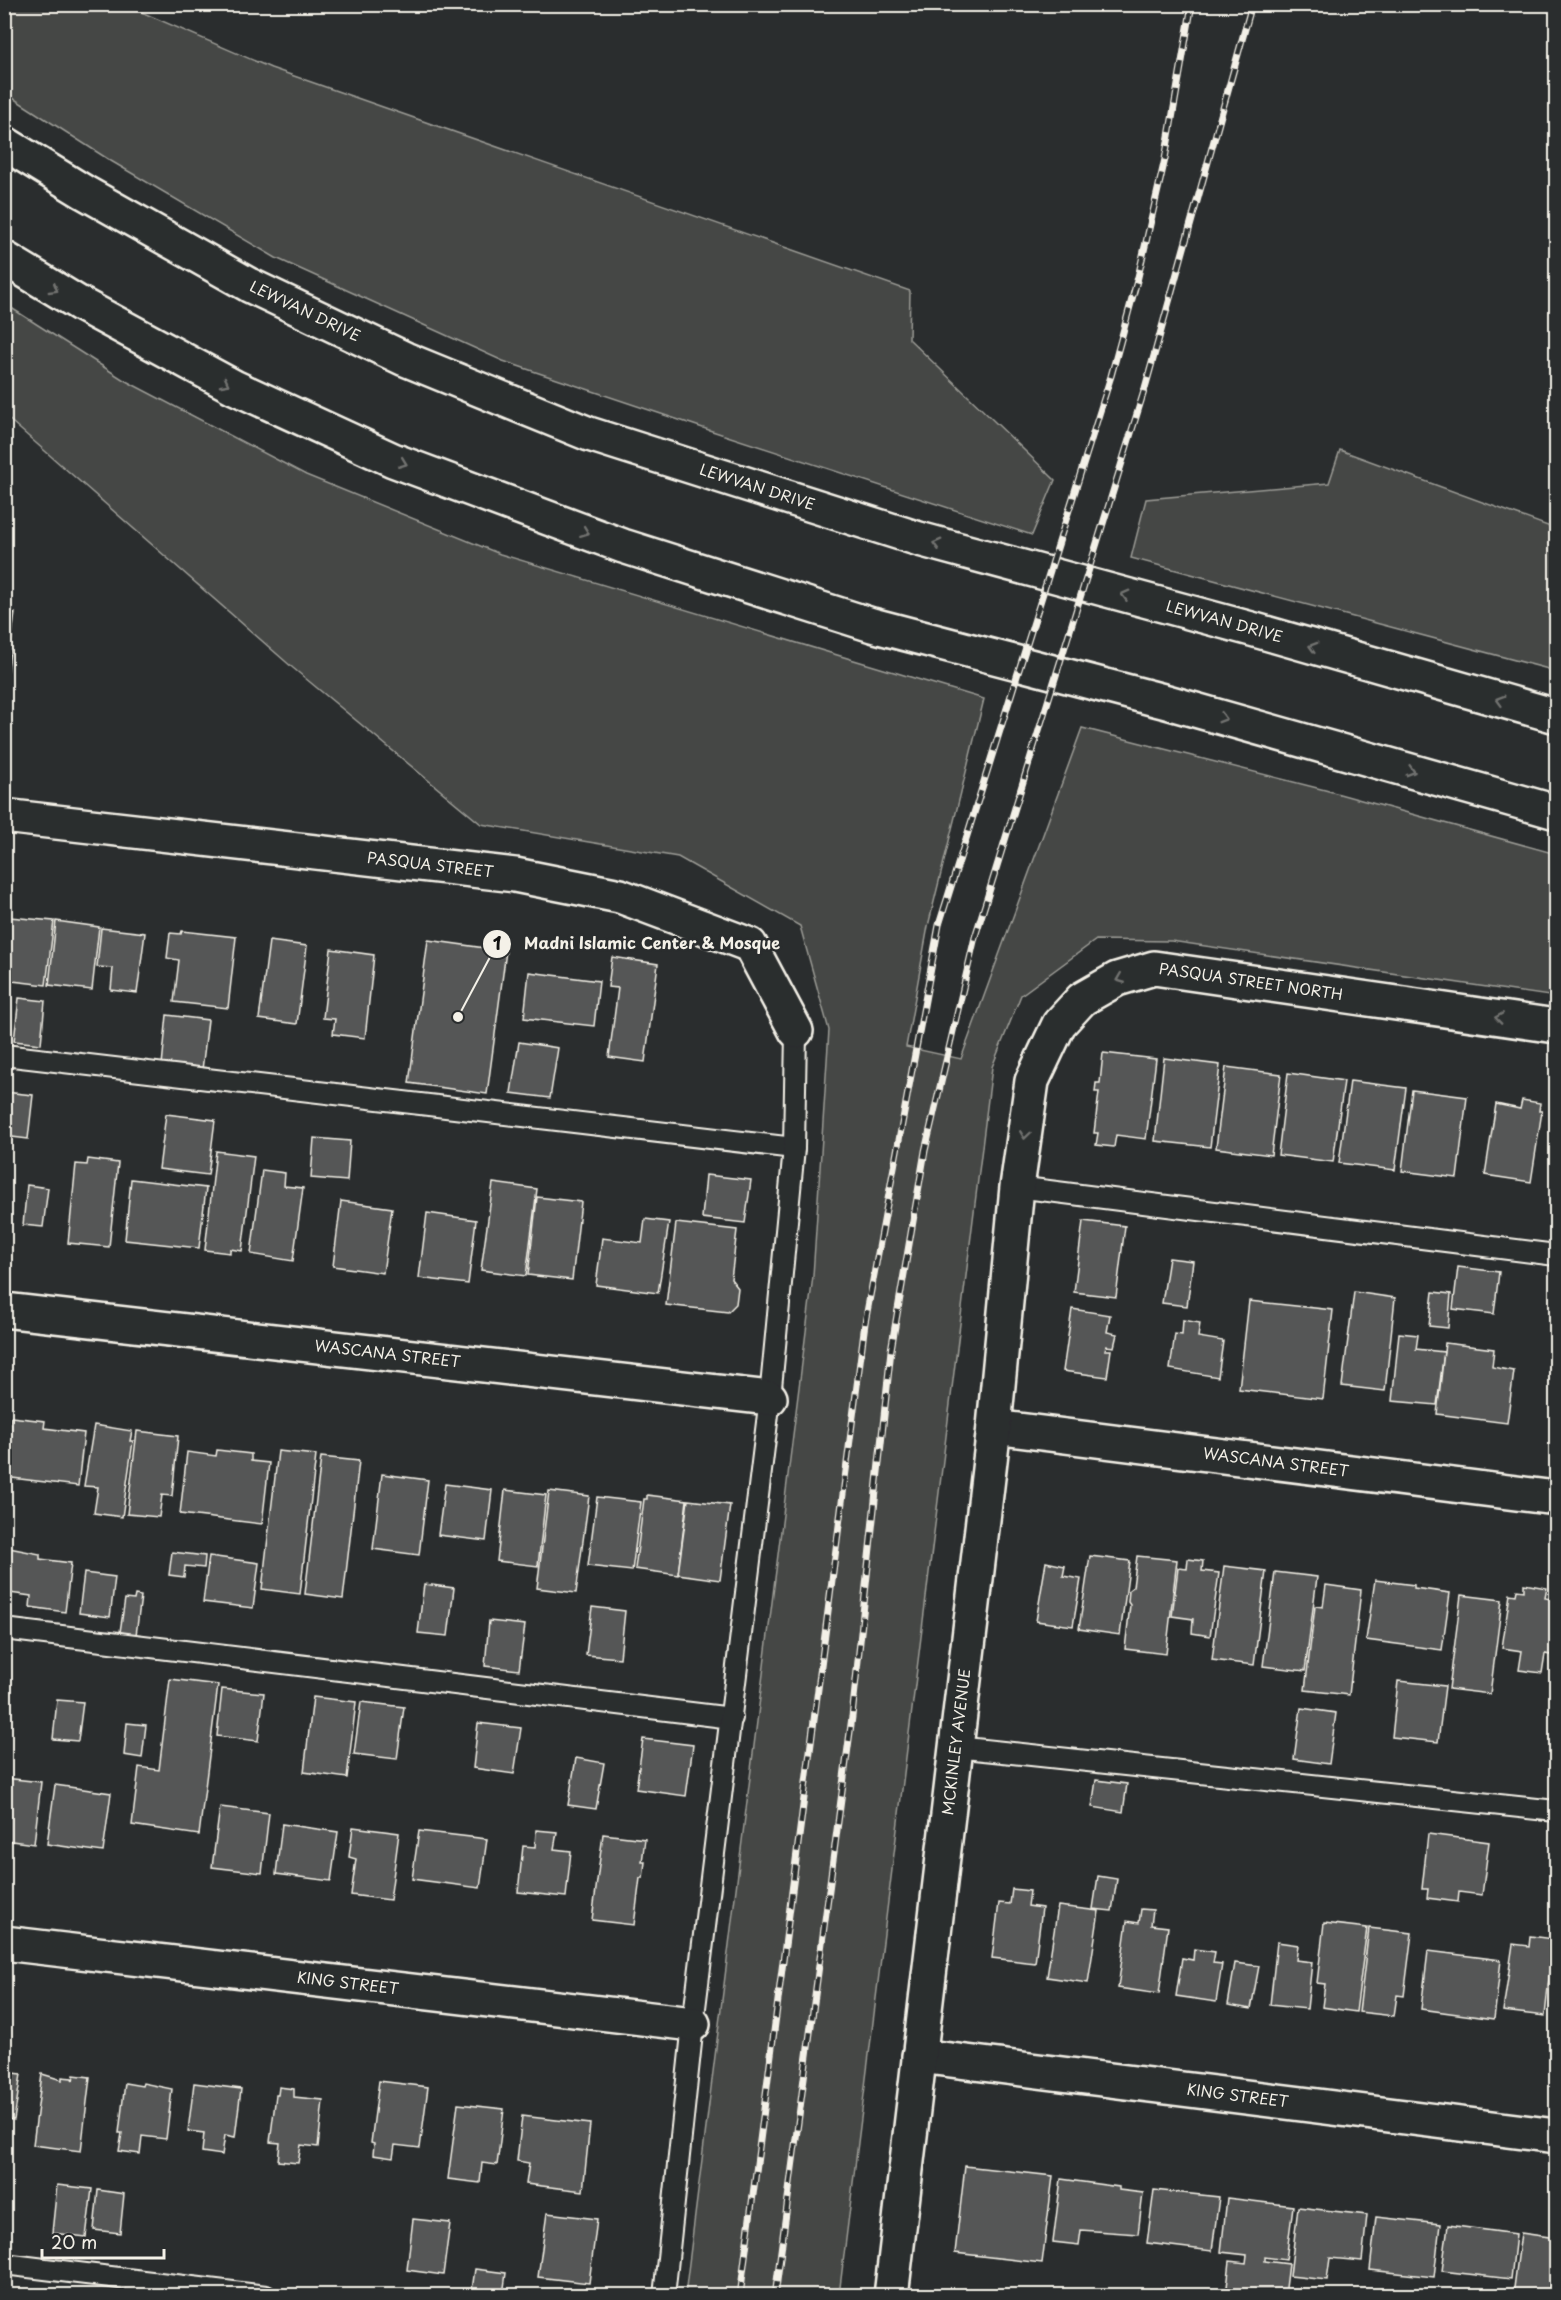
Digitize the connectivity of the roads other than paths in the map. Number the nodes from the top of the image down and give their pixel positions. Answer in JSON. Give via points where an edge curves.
{"nodes":[{"id":1,"x":4,"y":143,"type":"edge"},
{"id":2,"x":4,"y":258,"type":"edge"},
{"id":3,"x":1557,"y":716,"type":"edge"},
{"id":4,"x":1557,"y":812,"type":"edge"},
{"id":5,"x":4,"y":816,"type":"edge"},
{"id":6,"x":1557,"y":1026,"type":"edge"},
{"id":7,"x":796,"y":1031,"type":"joint"},
{"id":8,"x":4,"y":1055,"type":"edge"},
{"id":9,"x":794,"y":1148,"type":"junction"},
{"id":10,"x":1017,"y":1187,"type":"junction"},
{"id":11,"x":1557,"y":1255,"type":"edge"},
{"id":12,"x":4,"y":1310,"type":"edge"},
{"id":13,"x":771,"y":1398,"type":"junction"},
{"id":14,"x":994,"y":1427,"type":"junction"},
{"id":15,"x":1557,"y":1498,"type":"edge"},
{"id":16,"x":4,"y":1629,"type":"edge"},
{"id":17,"x":732,"y":1718,"type":"junction"},
{"id":18,"x":956,"y":1747,"type":"junction"},
{"id":19,"x":1557,"y":1811,"type":"edge"},
{"id":20,"x":4,"y":1943,"type":"edge"},
{"id":21,"x":693,"y":2024,"type":"junction"},
{"id":22,"x":920,"y":2056,"type":"junction"},
{"id":23,"x":1557,"y":2136,"type":"edge"},
{"id":24,"x":4,"y":2264,"type":"edge"},
{"id":25,"x":266,"y":2295,"type":"edge"},
{"id":26,"x":664,"y":2295,"type":"edge"},
{"id":27,"x":891,"y":2295,"type":"edge"}],
"edges":[{"from":3,"to":1,"type":"street","name":"LEWVAN DRIVE","one_way":true,"via":[[919,539],[589,434],[405,359],[249,285]]},
{"from":2,"to":4,"type":"street","one_way":true,"via":[[234,387],[393,460],[623,546],[872,626],[1167,702]]},
{"from":5,"to":7,"type":"street","name":"PASQUA STREET","via":[[515,875],[620,896],[750,945]]},
{"from":6,"to":10,"type":"street","name":"PASQUA STREET NORTH","one_way":true,"via":[[1154,968],[1117,979],[1082,999],[1059,1024],[1032,1082]]},
{"from":7,"to":9,"type":"lane"},
{"from":8,"to":9,"type":"lane"},
{"from":9,"to":13,"type":"lane"},
{"from":10,"to":11,"type":"lane"},
{"from":10,"to":14,"type":"street","name":"MCKINLEY AVENUE"},
{"from":12,"to":13,"type":"street","name":"WASCANA STREET"},
{"from":13,"to":17,"type":"lane"},
{"from":14,"to":15,"type":"street","name":"WASCANA STREET"},
{"from":14,"to":18,"type":"street","name":"MCKINLEY AVENUE"},
{"from":16,"to":17,"type":"lane"},
{"from":17,"to":21,"type":"lane"},
{"from":18,"to":19,"type":"lane"},
{"from":18,"to":22,"type":"street","name":"MCKINLEY AVENUE"},
{"from":20,"to":21,"type":"street","name":"KING STREET"},
{"from":21,"to":26,"type":"lane"},
{"from":22,"to":23,"type":"street","name":"KING STREET"},
{"from":22,"to":27,"type":"street","name":"MCKINLEY AVENUE"},
{"from":24,"to":25,"type":"lane"}]}
